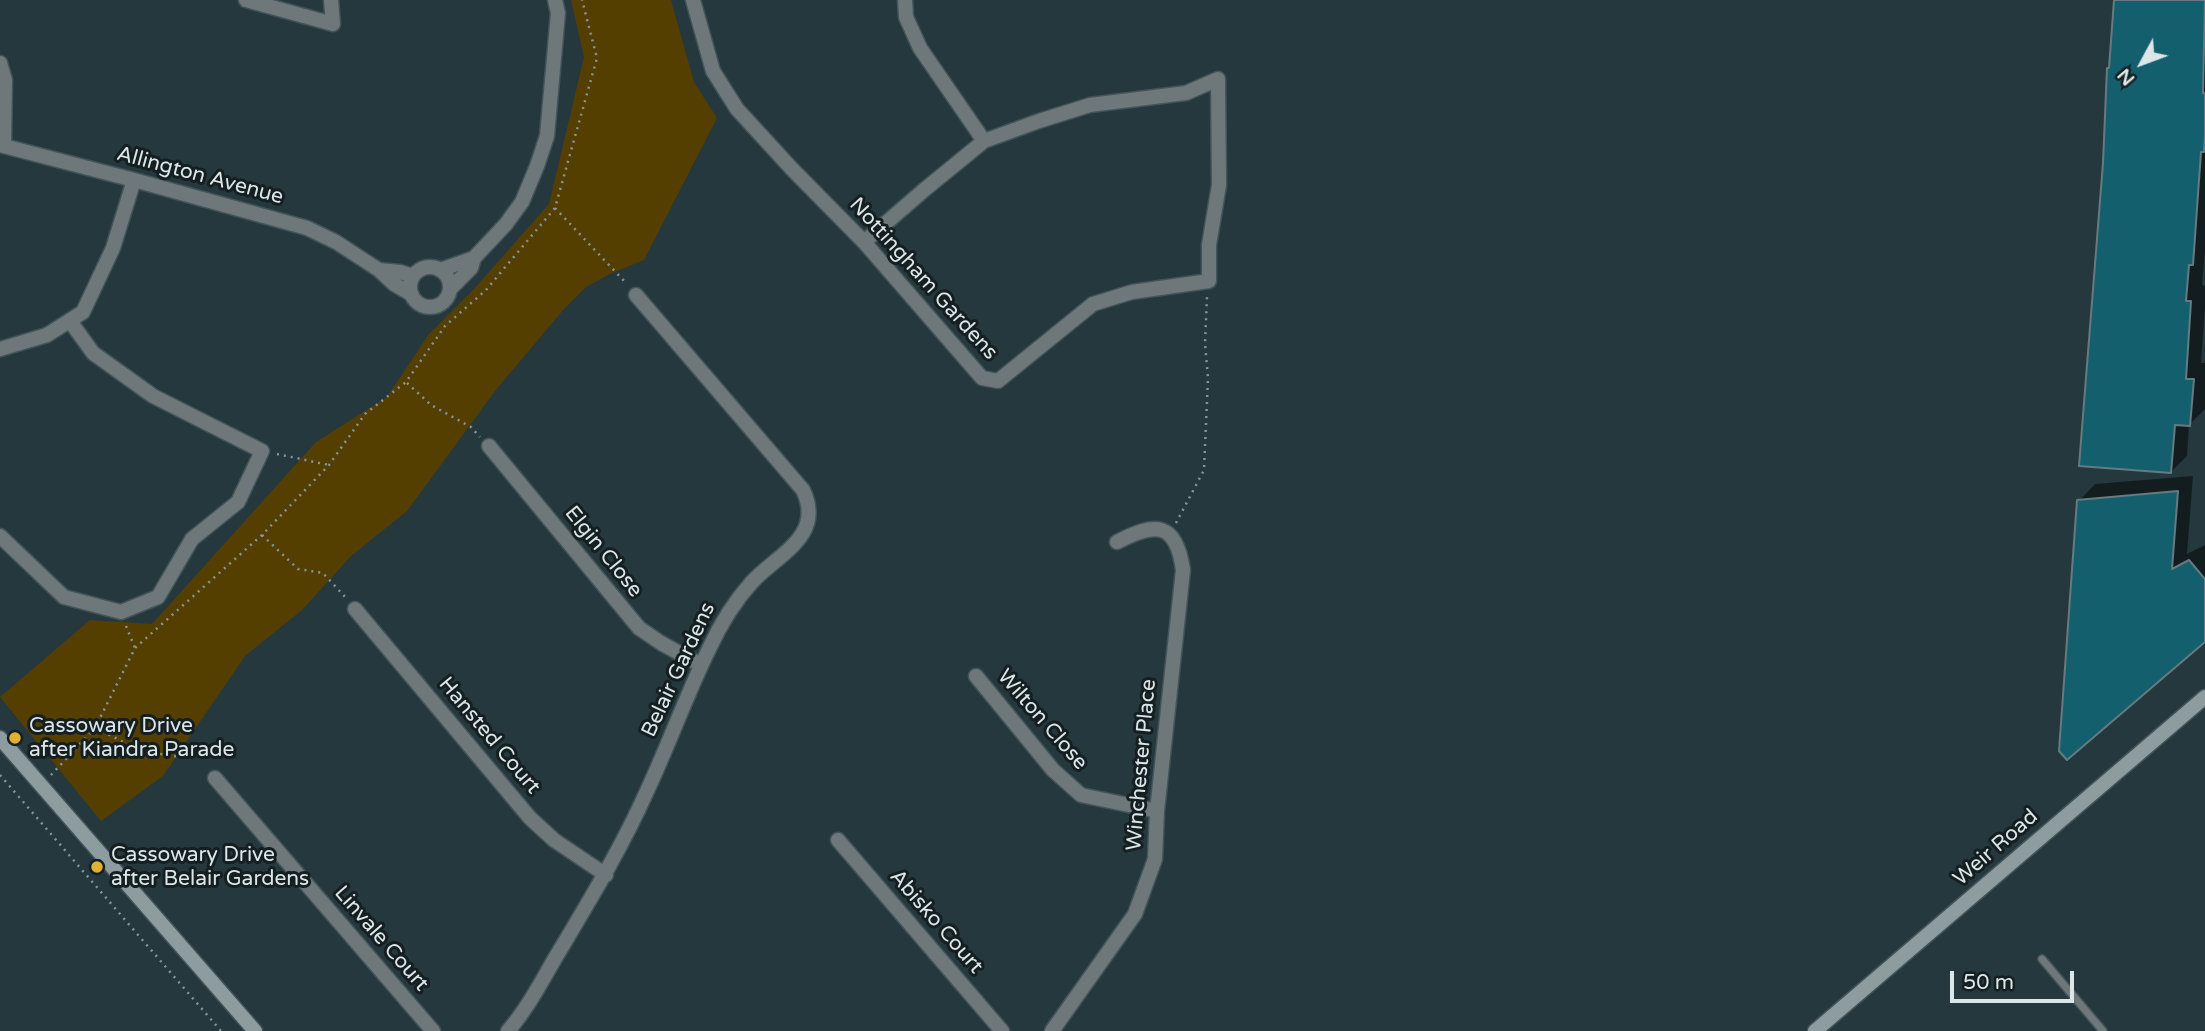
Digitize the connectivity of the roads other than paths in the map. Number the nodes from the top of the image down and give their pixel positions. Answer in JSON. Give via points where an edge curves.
{"nodes":[{"id":1,"x":246,"y":0,"type":"edge"},
{"id":2,"x":331,"y":0,"type":"edge"},
{"id":3,"x":555,"y":0,"type":"edge"},
{"id":4,"x":693,"y":0,"type":"edge"},
{"id":5,"x":905,"y":0,"type":"edge"},
{"id":6,"x":0,"y":63,"type":"edge"},
{"id":7,"x":984,"y":141,"type":"junction"},
{"id":8,"x":2,"y":145,"type":"edge"},
{"id":9,"x":134,"y":180,"type":"junction"},
{"id":10,"x":864,"y":242,"type":"junction"},
{"id":11,"x":474,"y":258,"type":"junction"},
{"id":12,"x":379,"y":270,"type":"junction"},
{"id":13,"x":440,"y":270,"type":"junction"},
{"id":14,"x":413,"y":276,"type":"junction"},
{"id":15,"x":450,"y":289,"type":"junction"},
{"id":16,"x":411,"y":294,"type":"junction"},
{"id":17,"x":636,"y":295,"type":"road end"},
{"id":18,"x":70,"y":321,"type":"junction"},
{"id":19,"x":0,"y":349,"type":"edge"},
{"id":20,"x":489,"y":446,"type":"road end"},
{"id":21,"x":0,"y":536,"type":"edge"},
{"id":22,"x":1116,"y":542,"type":"dead end"},
{"id":23,"x":355,"y":609,"type":"road end"},
{"id":24,"x":701,"y":665,"type":"junction"},
{"id":25,"x":976,"y":676,"type":"dead end"},
{"id":26,"x":2205,"y":697,"type":"edge"},
{"id":27,"x":0,"y":738,"type":"edge"},
{"id":28,"x":215,"y":778,"type":"dead end"},
{"id":29,"x":1157,"y":811,"type":"junction"},
{"id":30,"x":838,"y":840,"type":"dead end"},
{"id":31,"x":606,"y":876,"type":"junction"},
{"id":32,"x":2042,"y":958,"type":"dead end"},
{"id":33,"x":255,"y":1031,"type":"edge"},
{"id":34,"x":433,"y":1031,"type":"edge"},
{"id":35,"x":508,"y":1031,"type":"edge"},
{"id":36,"x":1002,"y":1031,"type":"edge"},
{"id":37,"x":1052,"y":1031,"type":"edge"},
{"id":38,"x":1815,"y":1031,"type":"edge"},
{"id":39,"x":2103,"y":1031,"type":"edge"}],
"edges":[{"from":1,"to":2,"type":"street","via":[[333,24]]},
{"from":3,"to":11,"type":"street","via":[[558,13],[547,136],[522,202]]},
{"from":4,"to":10,"type":"street","name":"Nottingham Gardens","via":[[713,71],[737,109]]},
{"from":5,"to":7,"type":"street","via":[[906,18],[920,48]]},
{"from":6,"to":8,"type":"street","via":[[5,80]]},
{"from":7,"to":10,"type":"street"},
{"from":7,"to":10,"type":"street","name":"Nottingham Gardens","via":[[1090,105],[1185,93],[1218,79],[1219,184],[1209,245],[1209,281],[1132,292],[1093,304],[998,381],[982,378]]},
{"from":8,"to":9,"type":"street","name":"Allington Avenue"},
{"from":9,"to":12,"type":"street","name":"Allington Avenue","via":[[307,228]]},
{"from":9,"to":18,"type":"street","via":[[113,248],[83,312]]},
{"from":11,"to":13,"type":"street"},
{"from":11,"to":15,"type":"street","via":[[471,268]]},
{"from":12,"to":14,"type":"street","name":"Allington Avenue"},
{"from":12,"to":16,"type":"street","name":"Allington Avenue"},
{"from":13,"to":14,"type":"street","via":[[428,267]]},
{"from":13,"to":15,"type":"street"},
{"from":14,"to":16,"type":"street"},
{"from":15,"to":16,"type":"street","via":[[444,301],[432,306],[420,304]]},
{"from":17,"to":24,"type":"street","name":"Belair Gardens","via":[[784,467],[809,503],[808,525],[801,537],[733,604]]},
{"from":18,"to":19,"type":"street","via":[[47,335]]},
{"from":18,"to":21,"type":"street","via":[[93,353],[153,396],[262,451],[238,502],[192,539],[158,597],[121,612],[64,597]]},
{"from":20,"to":24,"type":"street","name":"Elgin Close","via":[[639,628]]},
{"from":22,"to":29,"type":"street","name":"Winchester Place","via":[[1154,528],[1169,535],[1180,550],[1183,570]]},
{"from":23,"to":31,"type":"street","name":"Hansted Court","via":[[530,818]]},
{"from":24,"to":31,"type":"street","name":"Belair Gardens"},
{"from":25,"to":29,"type":"street","name":"Wilton Close","via":[[1053,770],[1081,795]]},
{"from":26,"to":38,"type":"street","name":"Weir Road"},
{"from":27,"to":33,"type":"street"},
{"from":28,"to":34,"type":"street","name":"Linvale Court"},
{"from":29,"to":37,"type":"street","name":"Winchester Place","via":[[1155,859],[1135,915]]},
{"from":30,"to":36,"type":"street","name":"Abisko Court"},
{"from":31,"to":35,"type":"street","name":"Belair Gardens"},
{"from":32,"to":39,"type":"lane"}]}
